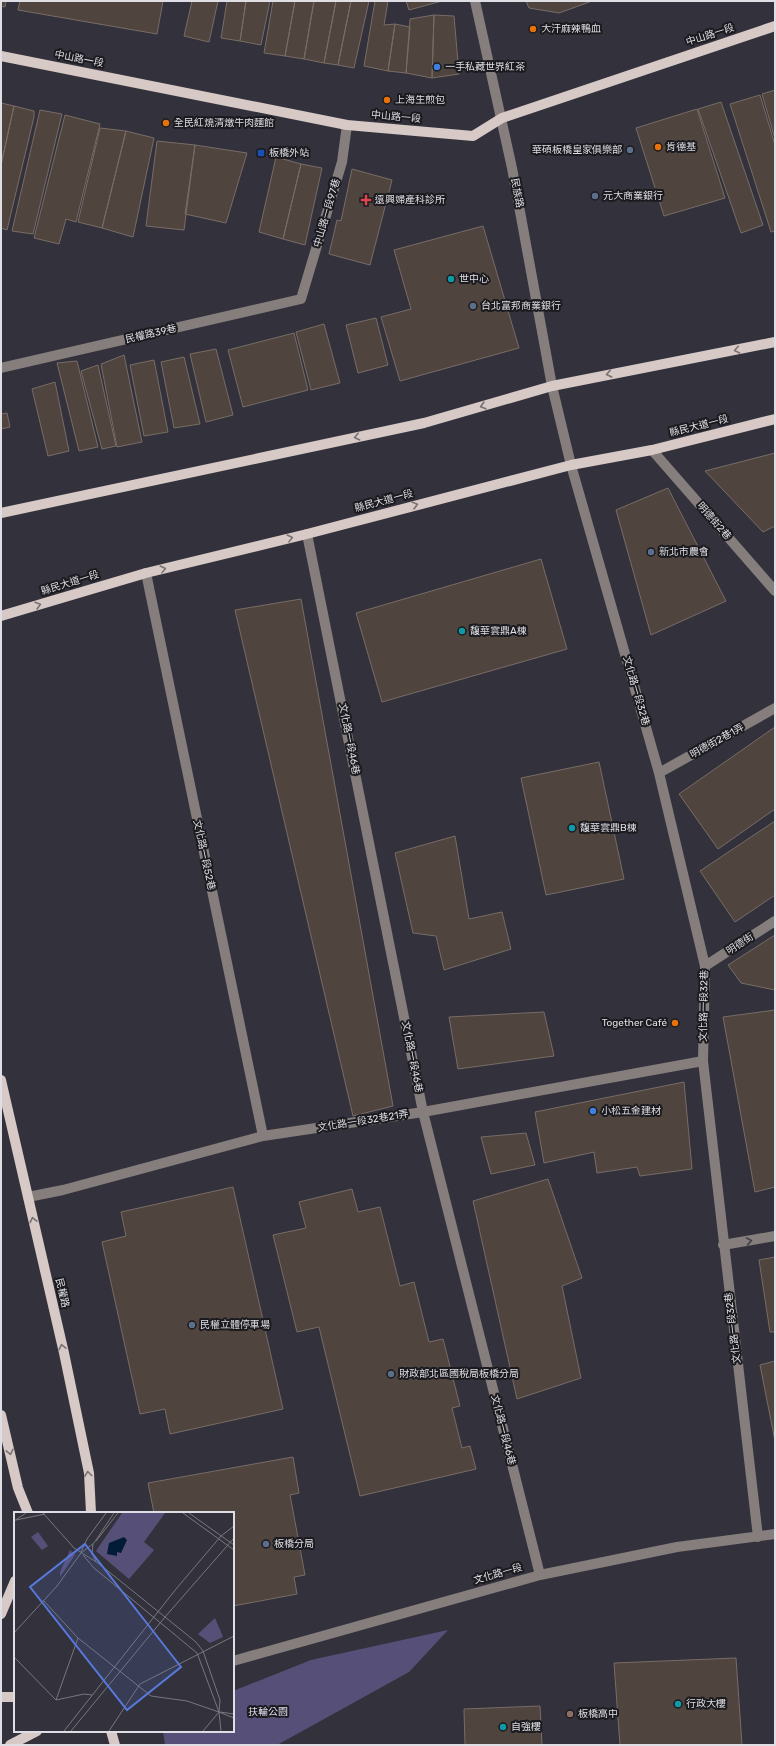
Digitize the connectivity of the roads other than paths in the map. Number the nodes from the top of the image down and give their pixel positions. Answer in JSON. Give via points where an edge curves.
{"nodes":[{"id":1,"x":475,"y":1,"type":"edge"},
{"id":2,"x":775,"y":26,"type":"edge"},
{"id":3,"x":1,"y":56,"type":"edge"},
{"id":4,"x":502,"y":118,"type":"junction"},
{"id":5,"x":347,"y":125,"type":"junction"},
{"id":6,"x":301,"y":299,"type":"joint"},
{"id":7,"x":775,"y":342,"type":"edge"},
{"id":8,"x":1,"y":368,"type":"edge"},
{"id":9,"x":552,"y":386,"type":"junction"},
{"id":10,"x":775,"y":419,"type":"edge"},
{"id":11,"x":652,"y":450,"type":"junction"},
{"id":12,"x":571,"y":465,"type":"junction"},
{"id":13,"x":1,"y":513,"type":"edge"},
{"id":14,"x":307,"y":534,"type":"junction"},
{"id":15,"x":146,"y":573,"type":"junction"},
{"id":16,"x":775,"y":591,"type":"edge"},
{"id":17,"x":1,"y":616,"type":"edge"},
{"id":18,"x":775,"y":708,"type":"edge"},
{"id":19,"x":659,"y":774,"type":"junction"},
{"id":20,"x":775,"y":921,"type":"edge"},
{"id":21,"x":705,"y":966,"type":"junction"},
{"id":22,"x":703,"y":1061,"type":"junction"},
{"id":23,"x":1,"y":1080,"type":"edge"},
{"id":24,"x":423,"y":1112,"type":"junction"},
{"id":25,"x":263,"y":1136,"type":"junction"},
{"id":26,"x":28,"y":1197,"type":"junction"},
{"id":27,"x":775,"y":1236,"type":"edge"},
{"id":28,"x":723,"y":1245,"type":"junction"},
{"id":29,"x":1,"y":1415,"type":"edge"},
{"id":30,"x":18,"y":1488,"type":"junction"},
{"id":31,"x":22,"y":1512,"type":"edge"},
{"id":32,"x":28,"y":1512,"type":"edge"},
{"id":33,"x":91,"y":1512,"type":"edge"},
{"id":34,"x":775,"y":1534,"type":"edge"},
{"id":35,"x":758,"y":1537,"type":"junction"},
{"id":36,"x":540,"y":1574,"type":"junction"},
{"id":37,"x":14,"y":1583,"type":"edge"},
{"id":38,"x":1,"y":1614,"type":"edge"},
{"id":39,"x":234,"y":1661,"type":"edge"},
{"id":40,"x":1,"y":1696,"type":"edge"},
{"id":41,"x":14,"y":1697,"type":"edge"},
{"id":42,"x":35,"y":1732,"type":"edge"},
{"id":43,"x":111,"y":1732,"type":"edge"},
{"id":44,"x":10,"y":1745,"type":"edge"},
{"id":45,"x":115,"y":1745,"type":"edge"}],
"edges":[{"from":1,"to":4,"type":"street","name":"民族路"},
{"from":2,"to":4,"type":"main road","name":"中山路一段"},
{"from":3,"to":5,"type":"main road","name":"中山路一段"},
{"from":4,"to":5,"type":"main road","name":"中山路一段","via":[[473,136]]},
{"from":4,"to":9,"type":"street","name":"民族路"},
{"from":5,"to":6,"type":"street","name":"中山路一段97巷","via":[[342,162]]},
{"from":6,"to":8,"type":"street","name":"民權路39巷"},
{"from":7,"to":9,"type":"main road","one_way":true},
{"from":9,"to":12,"type":"street","name":"民族路"},
{"from":9,"to":13,"type":"main road","one_way":true,"via":[[424,423]]},
{"from":10,"to":11,"type":"main road","name":"縣民大道一段"},
{"from":11,"to":12,"type":"main road","name":"縣民大道一段"},
{"from":11,"to":16,"type":"street","name":"明德街2巷"},
{"from":14,"to":12,"type":"main road","name":"縣民大道一段","one_way":true},
{"from":12,"to":19,"type":"street","name":"文化路一段32巷"},
{"from":15,"to":14,"type":"main road","name":"縣民大道一段","one_way":true},
{"from":14,"to":24,"type":"street","name":"文化路一段46巷"},
{"from":17,"to":15,"type":"main road","name":"縣民大道一段","one_way":true},
{"from":15,"to":25,"type":"street","name":"文化路一段52巷"},
{"from":18,"to":19,"type":"street","name":"明德街2巷1弄"},
{"from":19,"to":21,"type":"street","name":"文化路一段32巷"},
{"from":20,"to":21,"type":"street","name":"明德街"},
{"from":21,"to":22,"type":"street","name":"文化路一段32巷"},
{"from":22,"to":24,"type":"street","name":"文化路一段32巷21弄"},
{"from":22,"to":28,"type":"street","name":"文化路一段32巷"},
{"from":23,"to":26,"type":"main road","name":"民權路"},
{"from":24,"to":25,"type":"street","name":"文化路一段32巷21弄"},
{"from":24,"to":36,"type":"street","name":"文化路一段46巷"},
{"from":25,"to":26,"type":"street","name":"文化路一段32巷21弄","via":[[63,1190]]},
{"from":33,"to":26,"type":"main road","name":"民權路","one_way":true,"via":[[88,1473]]},
{"from":28,"to":27,"type":"street","one_way":true},
{"from":28,"to":35,"type":"street","name":"文化路一段32巷"},
{"from":29,"to":30,"type":"main road","one_way":true},
{"from":30,"to":31,"type":"main road"},
{"from":30,"to":32,"type":"main road"},
{"from":34,"to":35,"type":"street","name":"文化路一段"},
{"from":35,"to":36,"type":"street","name":"文化路一段","via":[[677,1547]]},
{"from":36,"to":39,"type":"street","name":"文化路一段"},
{"from":37,"to":38,"type":"main road"},
{"from":40,"to":41,"type":"main road"},
{"from":42,"to":44,"type":"main road"},
{"from":43,"to":45,"type":"main road"}]}
